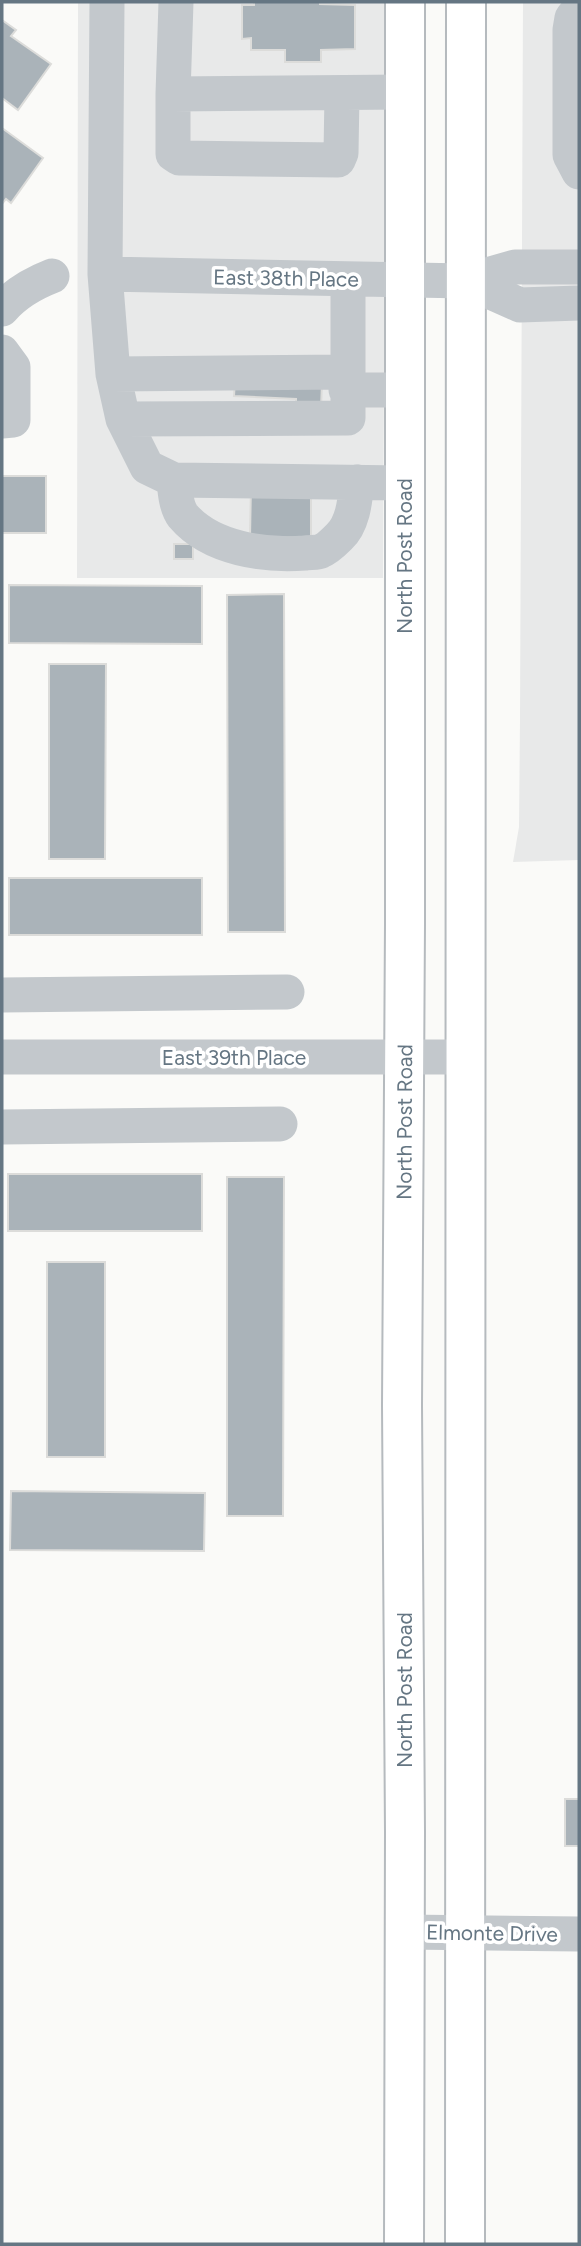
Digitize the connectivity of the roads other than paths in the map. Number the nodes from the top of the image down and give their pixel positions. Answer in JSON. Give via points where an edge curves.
{"nodes":[{"id":1,"x":107,"y":2,"type":"edge"},
{"id":2,"x":176,"y":2,"type":"edge"},
{"id":3,"x":405,"y":2,"type":"edge"},
{"id":4,"x":466,"y":2,"type":"edge"},
{"id":5,"x":579,"y":9,"type":"edge"},
{"id":6,"x":405,"y":92,"type":"junction"},
{"id":7,"x":173,"y":94,"type":"junction"},
{"id":8,"x":342,"y":94,"type":"junction"},
{"id":9,"x":579,"y":172,"type":"edge"},
{"id":10,"x":579,"y":267,"type":"edge"},
{"id":11,"x":105,"y":275,"type":"junction"},
{"id":12,"x":52,"y":276,"type":"dead end"},
{"id":13,"x":348,"y":279,"type":"junction"},
{"id":14,"x":404,"y":280,"type":"junction"},
{"id":15,"x":466,"y":281,"type":"junction"},
{"id":16,"x":579,"y":303,"type":"edge"},
{"id":17,"x":2,"y":309,"type":"edge"},
{"id":18,"x":2,"y":352,"type":"edge"},
{"id":19,"x":113,"y":374,"type":"junction"},
{"id":20,"x":404,"y":390,"type":"junction"},
{"id":21,"x":347,"y":393,"type":"junction"},
{"id":22,"x":123,"y":419,"type":"junction"},
{"id":23,"x":2,"y":421,"type":"edge"},
{"id":24,"x":174,"y":480,"type":"junction"},
{"id":25,"x":357,"y":482,"type":"junction"},
{"id":26,"x":404,"y":483,"type":"junction"},
{"id":27,"x":287,"y":992,"type":"dead end"},
{"id":28,"x":2,"y":995,"type":"edge"},
{"id":29,"x":2,"y":1057,"type":"edge"},
{"id":30,"x":404,"y":1057,"type":"junction"},
{"id":31,"x":466,"y":1057,"type":"junction"},
{"id":32,"x":280,"y":1124,"type":"dead end"},
{"id":33,"x":2,"y":1127,"type":"edge"},
{"id":34,"x":405,"y":1932,"type":"junction"},
{"id":35,"x":465,"y":1933,"type":"junction"},
{"id":36,"x":579,"y":1934,"type":"edge"},
{"id":37,"x":404,"y":2244,"type":"edge"},
{"id":38,"x":465,"y":2244,"type":"edge"}],
"edges":[{"from":1,"to":11,"type":"street"},
{"from":2,"to":7,"type":"street"},
{"from":3,"to":6,"type":"main road","name":"North Post Road"},
{"from":4,"to":15,"type":"main road"},
{"from":5,"to":9,"type":"street","via":[[570,30],[570,155]]},
{"from":6,"to":8,"type":"street"},
{"from":6,"to":14,"type":"main road","name":"North Post Road"},
{"from":7,"to":8,"type":"street"},
{"from":7,"to":8,"type":"street","via":[[172,145],[179,158],[338,160]]},
{"from":10,"to":15,"type":"street","via":[[516,267]]},
{"from":11,"to":13,"type":"street","name":"East 38th Place"},
{"from":11,"to":19,"type":"street"},
{"from":12,"to":17,"type":"street"},
{"from":13,"to":14,"type":"street","name":"East 38th Place"},
{"from":13,"to":21,"type":"street"},
{"from":14,"to":15,"type":"street","name":"East 38th Place"},
{"from":14,"to":20,"type":"main road","name":"North Post Road"},
{"from":15,"to":16,"type":"street","via":[[520,305]]},
{"from":15,"to":31,"type":"main road"},
{"from":18,"to":23,"type":"street","via":[[13,366],[13,420]]},
{"from":19,"to":21,"type":"street"},
{"from":19,"to":22,"type":"street"},
{"from":20,"to":21,"type":"street"},
{"from":20,"to":26,"type":"main road","name":"North Post Road"},
{"from":21,"to":22,"type":"street"},
{"from":22,"to":24,"type":"street","via":[[146,467]]},
{"from":24,"to":25,"type":"street"},
{"from":24,"to":25,"type":"street","via":[[182,515],[204,533],[226,544],[292,554],[321,551],[341,536],[354,512]]},
{"from":25,"to":26,"type":"street"},
{"from":26,"to":30,"type":"main road","name":"North Post Road"},
{"from":27,"to":28,"type":"street"},
{"from":29,"to":30,"type":"street","name":"East 39th Place"},
{"from":30,"to":31,"type":"street","name":"East 39th Place"},
{"from":30,"to":34,"type":"main road","name":"North Post Road"},
{"from":31,"to":35,"type":"main road"},
{"from":32,"to":33,"type":"street"},
{"from":34,"to":35,"type":"street","name":"Elmonte Drive"},
{"from":34,"to":37,"type":"main road","name":"North Post Road"},
{"from":35,"to":36,"type":"street","name":"Elmonte Drive"},
{"from":35,"to":38,"type":"main road"}]}
